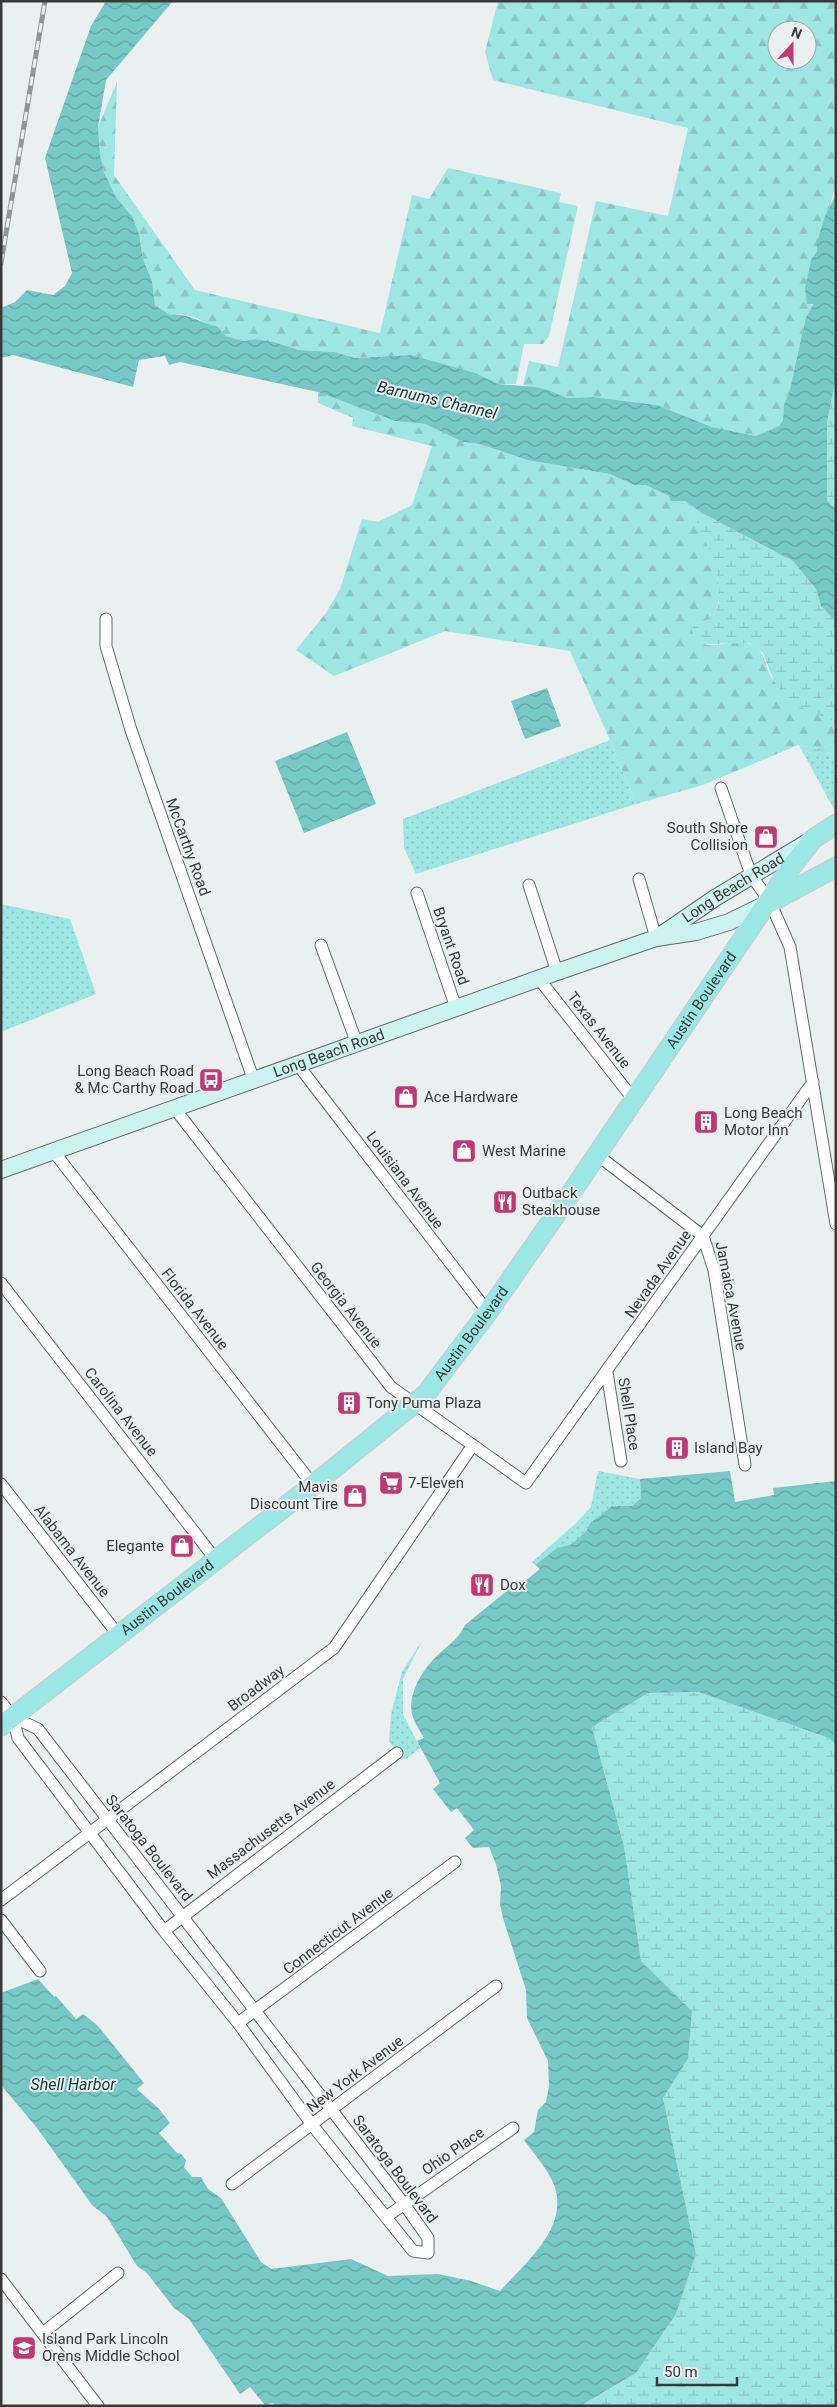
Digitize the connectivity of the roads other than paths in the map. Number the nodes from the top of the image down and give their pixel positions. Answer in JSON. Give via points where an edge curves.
{"nodes":[{"id":1,"x":106,"y":619,"type":"dead end"},
{"id":2,"x":721,"y":788,"type":"dead end"},
{"id":3,"x":836,"y":824,"type":"edge"},
{"id":4,"x":813,"y":839,"type":"junction"},
{"id":5,"x":836,"y":868,"type":"edge"},
{"id":6,"x":751,"y":875,"type":"junction"},
{"id":7,"x":639,"y":879,"type":"dead end"},
{"id":8,"x":529,"y":885,"type":"dead end"},
{"id":9,"x":416,"y":893,"type":"dead end"},
{"id":10,"x":770,"y":902,"type":"junction"},
{"id":11,"x":656,"y":938,"type":"junction"},
{"id":12,"x":321,"y":945,"type":"dead end"},
{"id":13,"x":557,"y":972,"type":"junction"},
{"id":14,"x":539,"y":979,"type":"junction"},
{"id":15,"x":456,"y":1008,"type":"junction"},
{"id":16,"x":357,"y":1044,"type":"junction"},
{"id":17,"x":298,"y":1065,"type":"junction"},
{"id":18,"x":254,"y":1081,"type":"junction"},
{"id":19,"x":813,"y":1082,"type":"junction"},
{"id":20,"x":634,"y":1100,"type":"junction"},
{"id":21,"x":175,"y":1109,"type":"junction"},
{"id":22,"x":54,"y":1152,"type":"junction"},
{"id":23,"x":596,"y":1154,"type":"junction"},
{"id":24,"x":1,"y":1170,"type":"edge"},
{"id":25,"x":836,"y":1224,"type":"edge"},
{"id":26,"x":703,"y":1236,"type":"junction"},
{"id":27,"x":1,"y":1283,"type":"edge"},
{"id":28,"x":488,"y":1312,"type":"junction"},
{"id":29,"x":607,"y":1372,"type":"junction"},
{"id":30,"x":415,"y":1404,"type":"junction"},
{"id":31,"x":472,"y":1445,"type":"junction"},
{"id":32,"x":621,"y":1462,"type":"dead end"},
{"id":33,"x":745,"y":1465,"type":"dead end"},
{"id":34,"x":1,"y":1484,"type":"edge"},
{"id":35,"x":526,"y":1484,"type":"joint"},
{"id":36,"x":313,"y":1485,"type":"junction"},
{"id":37,"x":216,"y":1560,"type":"junction"},
{"id":38,"x":118,"y":1636,"type":"junction"},
{"id":39,"x":5,"y":1715,"type":"edge"},
{"id":40,"x":397,"y":1753,"type":"dead end"},
{"id":41,"x":108,"y":1819,"type":"junction"},
{"id":42,"x":90,"y":1833,"type":"junction"},
{"id":43,"x":455,"y":1862,"type":"dead end"},
{"id":44,"x":1,"y":1900,"type":"edge"},
{"id":45,"x":182,"y":1915,"type":"junction"},
{"id":46,"x":1,"y":1920,"type":"edge"},
{"id":47,"x":164,"y":1930,"type":"junction"},
{"id":48,"x":40,"y":1971,"type":"dead end"},
{"id":49,"x":496,"y":1986,"type":"dead end"},
{"id":50,"x":256,"y":2011,"type":"junction"},
{"id":51,"x":238,"y":2023,"type":"junction"},
{"id":52,"x":332,"y":2110,"type":"junction"},
{"id":53,"x":312,"y":2126,"type":"junction"},
{"id":54,"x":513,"y":2128,"type":"dead end"},
{"id":55,"x":232,"y":2184,"type":"dead end"},
{"id":56,"x":404,"y":2204,"type":"junction"},
{"id":57,"x":386,"y":2217,"type":"junction"},
{"id":58,"x":118,"y":2273,"type":"dead end"},
{"id":59,"x":1,"y":2279,"type":"edge"},
{"id":60,"x":43,"y":2333,"type":"junction"},
{"id":61,"x":98,"y":2406,"type":"edge"}],
"edges":[{"from":1,"to":18,"type":"street","name":"McCarthy Road","via":[[106,646],[131,730]]},
{"from":2,"to":6,"type":"street"},
{"from":3,"to":4,"type":"main road","name":"Long Beach Road"},
{"from":4,"to":6,"type":"main road","name":"Long Beach Road"},
{"from":4,"to":10,"type":"main road","name":"Long Beach Road"},
{"from":5,"to":10,"type":"main road","name":"Long Beach Road"},
{"from":6,"to":10,"type":"street"},
{"from":6,"to":11,"type":"main road","name":"Long Beach Road"},
{"from":7,"to":11,"type":"street"},
{"from":8,"to":13,"type":"street"},
{"from":9,"to":15,"type":"street","name":"Bryant Road"},
{"from":10,"to":11,"type":"main road","name":"Long Beach Road","via":[[729,922],[696,932]]},
{"from":10,"to":19,"type":"street","via":[[790,946]]},
{"from":10,"to":20,"type":"main road","name":"Austin Boulevard"},
{"from":11,"to":13,"type":"main road","name":"Long Beach Road"},
{"from":12,"to":16,"type":"street"},
{"from":13,"to":14,"type":"main road","name":"Long Beach Road"},
{"from":14,"to":15,"type":"main road","name":"Long Beach Road"},
{"from":14,"to":20,"type":"street","name":"Texas Avenue"},
{"from":15,"to":16,"type":"main road","name":"Long Beach Road"},
{"from":16,"to":17,"type":"main road","name":"Long Beach Road"},
{"from":17,"to":18,"type":"main road","name":"Long Beach Road"},
{"from":17,"to":28,"type":"street","name":"Louisiana Avenue"},
{"from":18,"to":21,"type":"main road","name":"Long Beach Road"},
{"from":19,"to":25,"type":"street"},
{"from":19,"to":26,"type":"street","name":"Nevada Avenue"},
{"from":20,"to":23,"type":"main road","name":"Austin Boulevard"},
{"from":21,"to":22,"type":"main road","name":"Long Beach Road"},
{"from":21,"to":30,"type":"street","name":"Georgia Avenue","via":[[391,1387]]},
{"from":22,"to":24,"type":"main road","name":"Long Beach Road"},
{"from":22,"to":36,"type":"street","name":"Florida Avenue"},
{"from":23,"to":26,"type":"street","name":"Jamaica Avenue"},
{"from":23,"to":28,"type":"main road","name":"Austin Boulevard"},
{"from":26,"to":29,"type":"street","name":"Nevada Avenue"},
{"from":26,"to":33,"type":"street","name":"Jamaica Avenue","via":[[714,1270]]},
{"from":27,"to":37,"type":"street","name":"Carolina Avenue"},
{"from":28,"to":30,"type":"main road","name":"Austin Boulevard"},
{"from":29,"to":32,"type":"street","name":"Shell Place"},
{"from":29,"to":35,"type":"street","name":"Nevada Avenue"},
{"from":30,"to":31,"type":"street","name":"Georgia Avenue"},
{"from":30,"to":36,"type":"main road","name":"Austin Boulevard"},
{"from":31,"to":35,"type":"street","name":"Georgia Avenue"},
{"from":31,"to":41,"type":"street","name":"Broadway","via":[[334,1648]]},
{"from":34,"to":38,"type":"street","name":"Alabama Avenue"},
{"from":36,"to":37,"type":"main road","name":"Austin Boulevard"},
{"from":37,"to":38,"type":"main road","name":"Austin Boulevard"},
{"from":38,"to":39,"type":"main road","name":"Austin Boulevard"},
{"from":39,"to":41,"type":"street","name":"Saratoga Boulevard","via":[[38,1729]]},
{"from":39,"to":42,"type":"street","name":"Saratoga Boulevard","via":[[18,1738]]},
{"from":40,"to":45,"type":"street","name":"Massachusetts Avenue"},
{"from":41,"to":42,"type":"street","name":"Broadway"},
{"from":41,"to":45,"type":"street","name":"Saratoga Boulevard"},
{"from":42,"to":44,"type":"street","name":"Broadway"},
{"from":42,"to":47,"type":"street","name":"Saratoga Boulevard"},
{"from":43,"to":50,"type":"street","name":"Connecticut Avenue"},
{"from":45,"to":47,"type":"street","name":"Massachusetts Avenue"},
{"from":45,"to":50,"type":"street","name":"Saratoga Boulevard"},
{"from":46,"to":48,"type":"street"},
{"from":47,"to":51,"type":"street","name":"Saratoga Boulevard"},
{"from":49,"to":52,"type":"street","name":"New York Avenue"},
{"from":50,"to":51,"type":"street","name":"Connecticut Avenue"},
{"from":50,"to":52,"type":"street","name":"Saratoga Boulevard"},
{"from":51,"to":53,"type":"street","name":"Saratoga Boulevard"},
{"from":52,"to":53,"type":"street","name":"New York Avenue"},
{"from":52,"to":56,"type":"street","name":"Saratoga Boulevard"},
{"from":53,"to":55,"type":"street","name":"New York Avenue"},
{"from":53,"to":57,"type":"street","name":"Saratoga Boulevard"},
{"from":54,"to":56,"type":"street","name":"Ohio Place"},
{"from":56,"to":57,"type":"street","name":"Ohio Place"},
{"from":56,"to":57,"type":"street","name":"Saratoga Boulevard","via":[[428,2238],[428,2253],[413,2251]]},
{"from":58,"to":60,"type":"street"},
{"from":59,"to":60,"type":"street"},
{"from":60,"to":61,"type":"street"}]}
